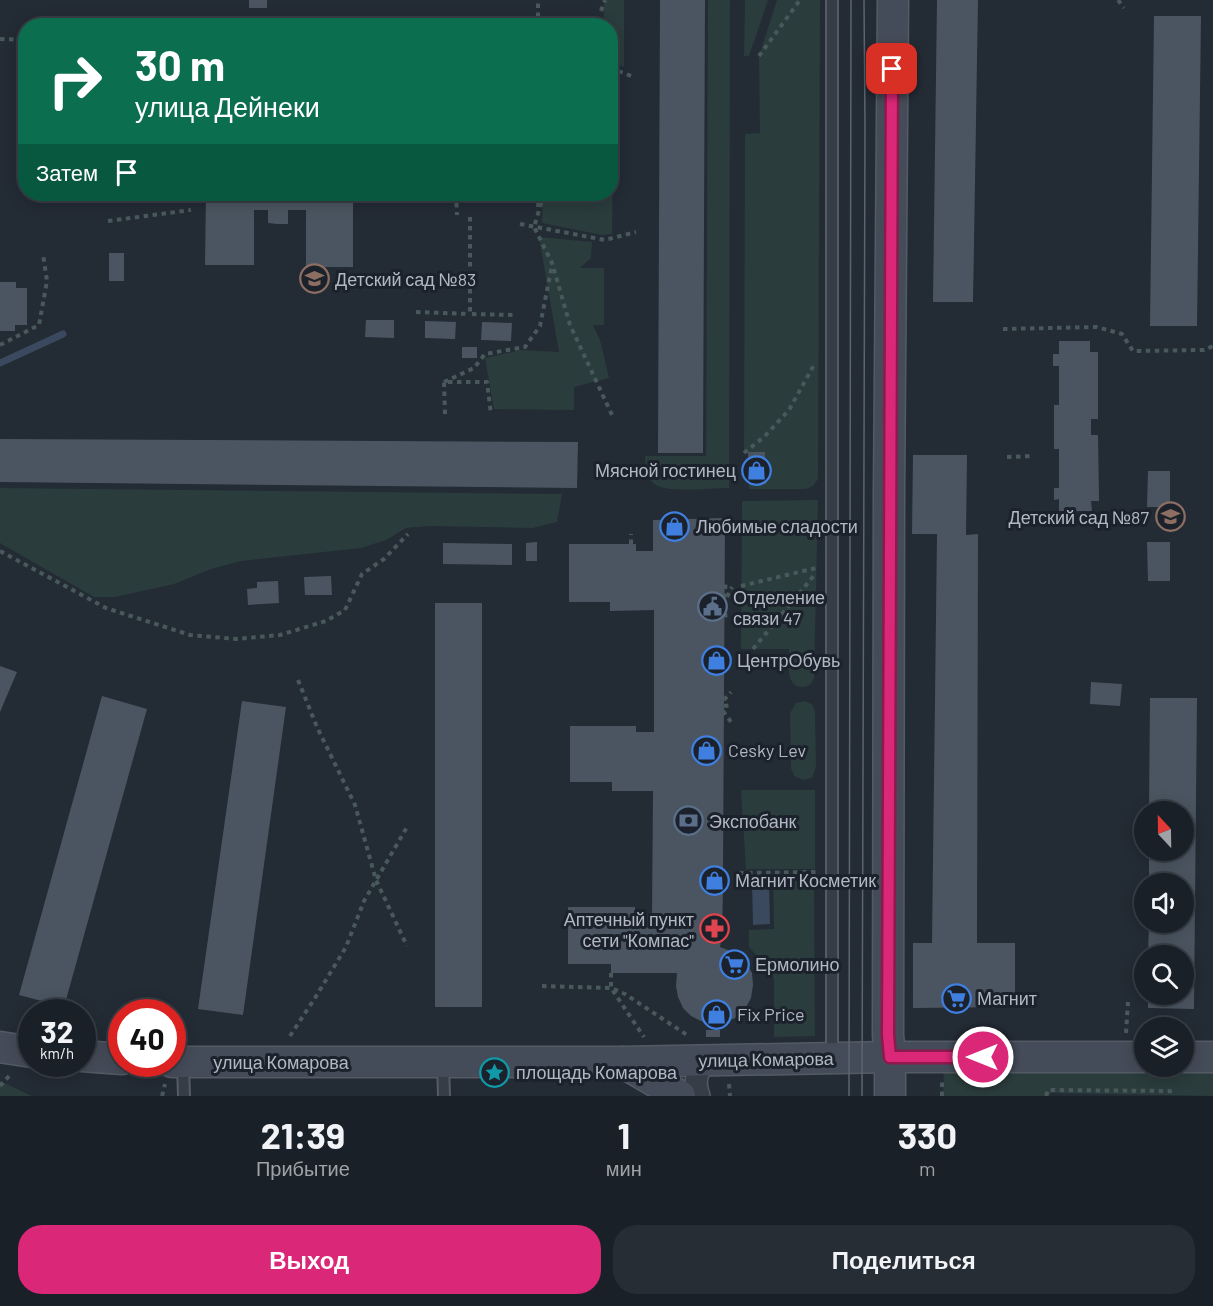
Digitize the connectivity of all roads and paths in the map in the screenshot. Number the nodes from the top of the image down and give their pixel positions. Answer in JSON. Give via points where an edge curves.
{"nodes":[{"id":1,"x":605,"y":0,"type":"edge"},
{"id":2,"x":800,"y":0,"type":"edge"},
{"id":3,"x":832,"y":0,"type":"edge"},
{"id":4,"x":893,"y":0,"type":"edge"},
{"id":5,"x":1118,"y":0,"type":"edge"},
{"id":6,"x":538,"y":1,"type":"edge"},
{"id":7,"x":1124,"y":8,"type":"dead end"},
{"id":8,"x":601,"y":11,"type":"dead end"},
{"id":9,"x":538,"y":18,"type":"edge"},
{"id":10,"x":0,"y":39,"type":"edge"},
{"id":11,"x":18,"y":40,"type":"edge"},
{"id":12,"x":759,"y":56,"type":"dead end"},
{"id":13,"x":618,"y":71,"type":"edge"},
{"id":14,"x":634,"y":77,"type":"dead end"},
{"id":15,"x":456,"y":201,"type":"edge"},
{"id":16,"x":539,"y":201,"type":"edge"},
{"id":17,"x":542,"y":201,"type":"edge"},
{"id":18,"x":191,"y":210,"type":"dead end"},
{"id":19,"x":538,"y":213,"type":"junction"},
{"id":20,"x":457,"y":215,"type":"dead end"},
{"id":21,"x":470,"y":217,"type":"dead end"},
{"id":22,"x":108,"y":221,"type":"dead end"},
{"id":23,"x":520,"y":224,"type":"dead end"},
{"id":24,"x":534,"y":227,"type":"junction"},
{"id":25,"x":636,"y":232,"type":"dead end"},
{"id":26,"x":43,"y":254,"type":"dead end"},
{"id":27,"x":552,"y":263,"type":"junction"},
{"id":28,"x":416,"y":312,"type":"dead end"},
{"id":29,"x":470,"y":314,"type":"junction"},
{"id":30,"x":514,"y":315,"type":"dead end"},
{"id":31,"x":1003,"y":329,"type":"dead end"},
{"id":32,"x":831,"y":337,"type":"junction"},
{"id":33,"x":0,"y":345,"type":"edge"},
{"id":34,"x":1213,"y":346,"type":"edge"},
{"id":35,"x":444,"y":382,"type":"junction"},
{"id":36,"x":445,"y":414,"type":"dead end"},
{"id":37,"x":492,"y":414,"type":"dead end"},
{"id":38,"x":612,"y":415,"type":"dead end"},
{"id":39,"x":744,"y":453,"type":"dead end"},
{"id":40,"x":1033,"y":456,"type":"dead end"},
{"id":41,"x":1007,"y":457,"type":"dead end"},
{"id":42,"x":408,"y":534,"type":"dead end"},
{"id":43,"x":631,"y":534,"type":"dead end"},
{"id":44,"x":631,"y":544,"type":"dead end"},
{"id":45,"x":0,"y":550,"type":"edge"},
{"id":46,"x":726,"y":581,"type":"dead end"},
{"id":47,"x":741,"y":586,"type":"dead end"},
{"id":48,"x":732,"y":587,"type":"dead end"},
{"id":49,"x":732,"y":598,"type":"dead end"},
{"id":50,"x":725,"y":601,"type":"junction"},
{"id":51,"x":732,"y":605,"type":"dead end"},
{"id":52,"x":731,"y":614,"type":"dead end"},
{"id":53,"x":726,"y":620,"type":"dead end"},
{"id":54,"x":753,"y":649,"type":"dead end"},
{"id":55,"x":298,"y":680,"type":"dead end"},
{"id":56,"x":731,"y":692,"type":"dead end"},
{"id":57,"x":732,"y":705,"type":"dead end"},
{"id":58,"x":724,"y":706,"type":"junction"},
{"id":59,"x":731,"y":722,"type":"dead end"},
{"id":60,"x":407,"y":827,"type":"dead end"},
{"id":61,"x":833,"y":871,"type":"junction"},
{"id":62,"x":738,"y":873,"type":"dead end"},
{"id":63,"x":376,"y":880,"type":"junction"},
{"id":64,"x":407,"y":946,"type":"dead end"},
{"id":65,"x":611,"y":973,"type":"dead end"},
{"id":66,"x":542,"y":986,"type":"dead end"},
{"id":67,"x":611,"y":988,"type":"junction"},
{"id":68,"x":1128,"y":1002,"type":"dead end"},
{"id":69,"x":1115,"y":1034,"type":"dead end"},
{"id":70,"x":1134,"y":1036,"type":"edge"},
{"id":71,"x":286,"y":1041,"type":"dead end"},
{"id":72,"x":1134,"y":1042,"type":"edge"},
{"id":73,"x":1134,"y":1042,"type":"edge"},
{"id":74,"x":648,"y":1043,"type":"dead end"},
{"id":75,"x":0,"y":1047,"type":"edge"},
{"id":76,"x":18,"y":1050,"type":"edge"},
{"id":77,"x":704,"y":1050,"type":"junction"},
{"id":78,"x":890,"y":1057,"type":"junction"},
{"id":79,"x":1194,"y":1057,"type":"edge"},
{"id":80,"x":1213,"y":1057,"type":"edge"},
{"id":81,"x":832,"y":1058,"type":"junction"},
{"id":82,"x":443,"y":1061,"type":"junction"},
{"id":83,"x":186,"y":1062,"type":"edge"},
{"id":84,"x":622,"y":1062,"type":"junction"},
{"id":85,"x":181,"y":1077,"type":"edge"},
{"id":86,"x":184,"y":1096,"type":"edge"},
{"id":87,"x":444,"y":1096,"type":"edge"},
{"id":88,"x":680,"y":1096,"type":"edge"},
{"id":89,"x":699,"y":1096,"type":"edge"},
{"id":90,"x":890,"y":1096,"type":"edge"},
{"id":91,"x":1046,"y":1096,"type":"edge"},
{"id":92,"x":1170,"y":1096,"type":"edge"}],
"edges":[{"from":1,"to":8,"type":"path"},
{"from":2,"to":12,"type":"path"},
{"from":3,"to":32,"type":"lane"},
{"from":4,"to":78,"type":"street"},
{"from":5,"to":7,"type":"path"},
{"from":6,"to":9,"type":"path"},
{"from":10,"to":11,"type":"path"},
{"from":13,"to":14,"type":"path"},
{"from":15,"to":20,"type":"path"},
{"from":16,"to":19,"type":"path"},
{"from":17,"to":19,"type":"path"},
{"from":18,"to":22,"type":"path"},
{"from":19,"to":24,"type":"path"},
{"from":21,"to":29,"type":"path"},
{"from":23,"to":24,"type":"path"},
{"from":24,"to":25,"type":"path","via":[[605,240]]},
{"from":24,"to":27,"type":"path"},
{"from":26,"to":33,"type":"path","via":[[47,281],[39,325]]},
{"from":27,"to":35,"type":"path","via":[[540,326],[525,347],[485,354],[474,368]]},
{"from":27,"to":38,"type":"path","via":[[570,326]]},
{"from":28,"to":29,"type":"path"},
{"from":29,"to":30,"type":"path"},
{"from":31,"to":34,"type":"path","via":[[1097,327],[1122,334],[1133,351],[1204,350]]},
{"from":32,"to":39,"type":"path","via":[[789,410]]},
{"from":32,"to":61,"type":"lane"},
{"from":35,"to":36,"type":"path"},
{"from":35,"to":37,"type":"path","via":[[487,382]]},
{"from":40,"to":41,"type":"path"},
{"from":42,"to":45,"type":"path","via":[[384,559],[362,574],[345,610],[326,621],[280,635],[236,639],[190,634],[106,608]]},
{"from":43,"to":44,"type":"path"},
{"from":46,"to":50,"type":"path"},
{"from":47,"to":54,"type":"path","via":[[817,569]]},
{"from":48,"to":50,"type":"path"},
{"from":49,"to":50,"type":"path"},
{"from":50,"to":51,"type":"path"},
{"from":50,"to":52,"type":"path"},
{"from":50,"to":53,"type":"path"},
{"from":55,"to":63,"type":"path","via":[[355,805]]},
{"from":56,"to":58,"type":"path"},
{"from":57,"to":58,"type":"path"},
{"from":58,"to":59,"type":"path"},
{"from":60,"to":63,"type":"path"},
{"from":61,"to":62,"type":"path"},
{"from":61,"to":81,"type":"lane"},
{"from":63,"to":64,"type":"path"},
{"from":63,"to":71,"type":"path","via":[[346,946]]},
{"from":65,"to":67,"type":"path"},
{"from":66,"to":67,"type":"path"},
{"from":67,"to":74,"type":"path"},
{"from":67,"to":77,"type":"path"},
{"from":68,"to":70,"type":"path"},
{"from":69,"to":73,"type":"path"},
{"from":72,"to":78,"type":"street","name":"улица Комарова"},
{"from":75,"to":76,"type":"street"},
{"from":77,"to":81,"type":"street","name":"улица Комарова"},
{"from":77,"to":84,"type":"street","name":"улица Комарова"},
{"from":77,"to":89,"type":"street","via":[[703,1065],[696,1076]]},
{"from":78,"to":81,"type":"street","name":"улица Комарова"},
{"from":78,"to":90,"type":"street"},
{"from":79,"to":80,"type":"street"},
{"from":82,"to":83,"type":"street","name":"улица Комарова"},
{"from":82,"to":84,"type":"street","name":"улица Комарова"},
{"from":82,"to":87,"type":"lane"},
{"from":84,"to":88,"type":"street"},
{"from":85,"to":86,"type":"lane"},
{"from":91,"to":92,"type":"path","via":[[1048,1090],[1170,1091]]}]}
